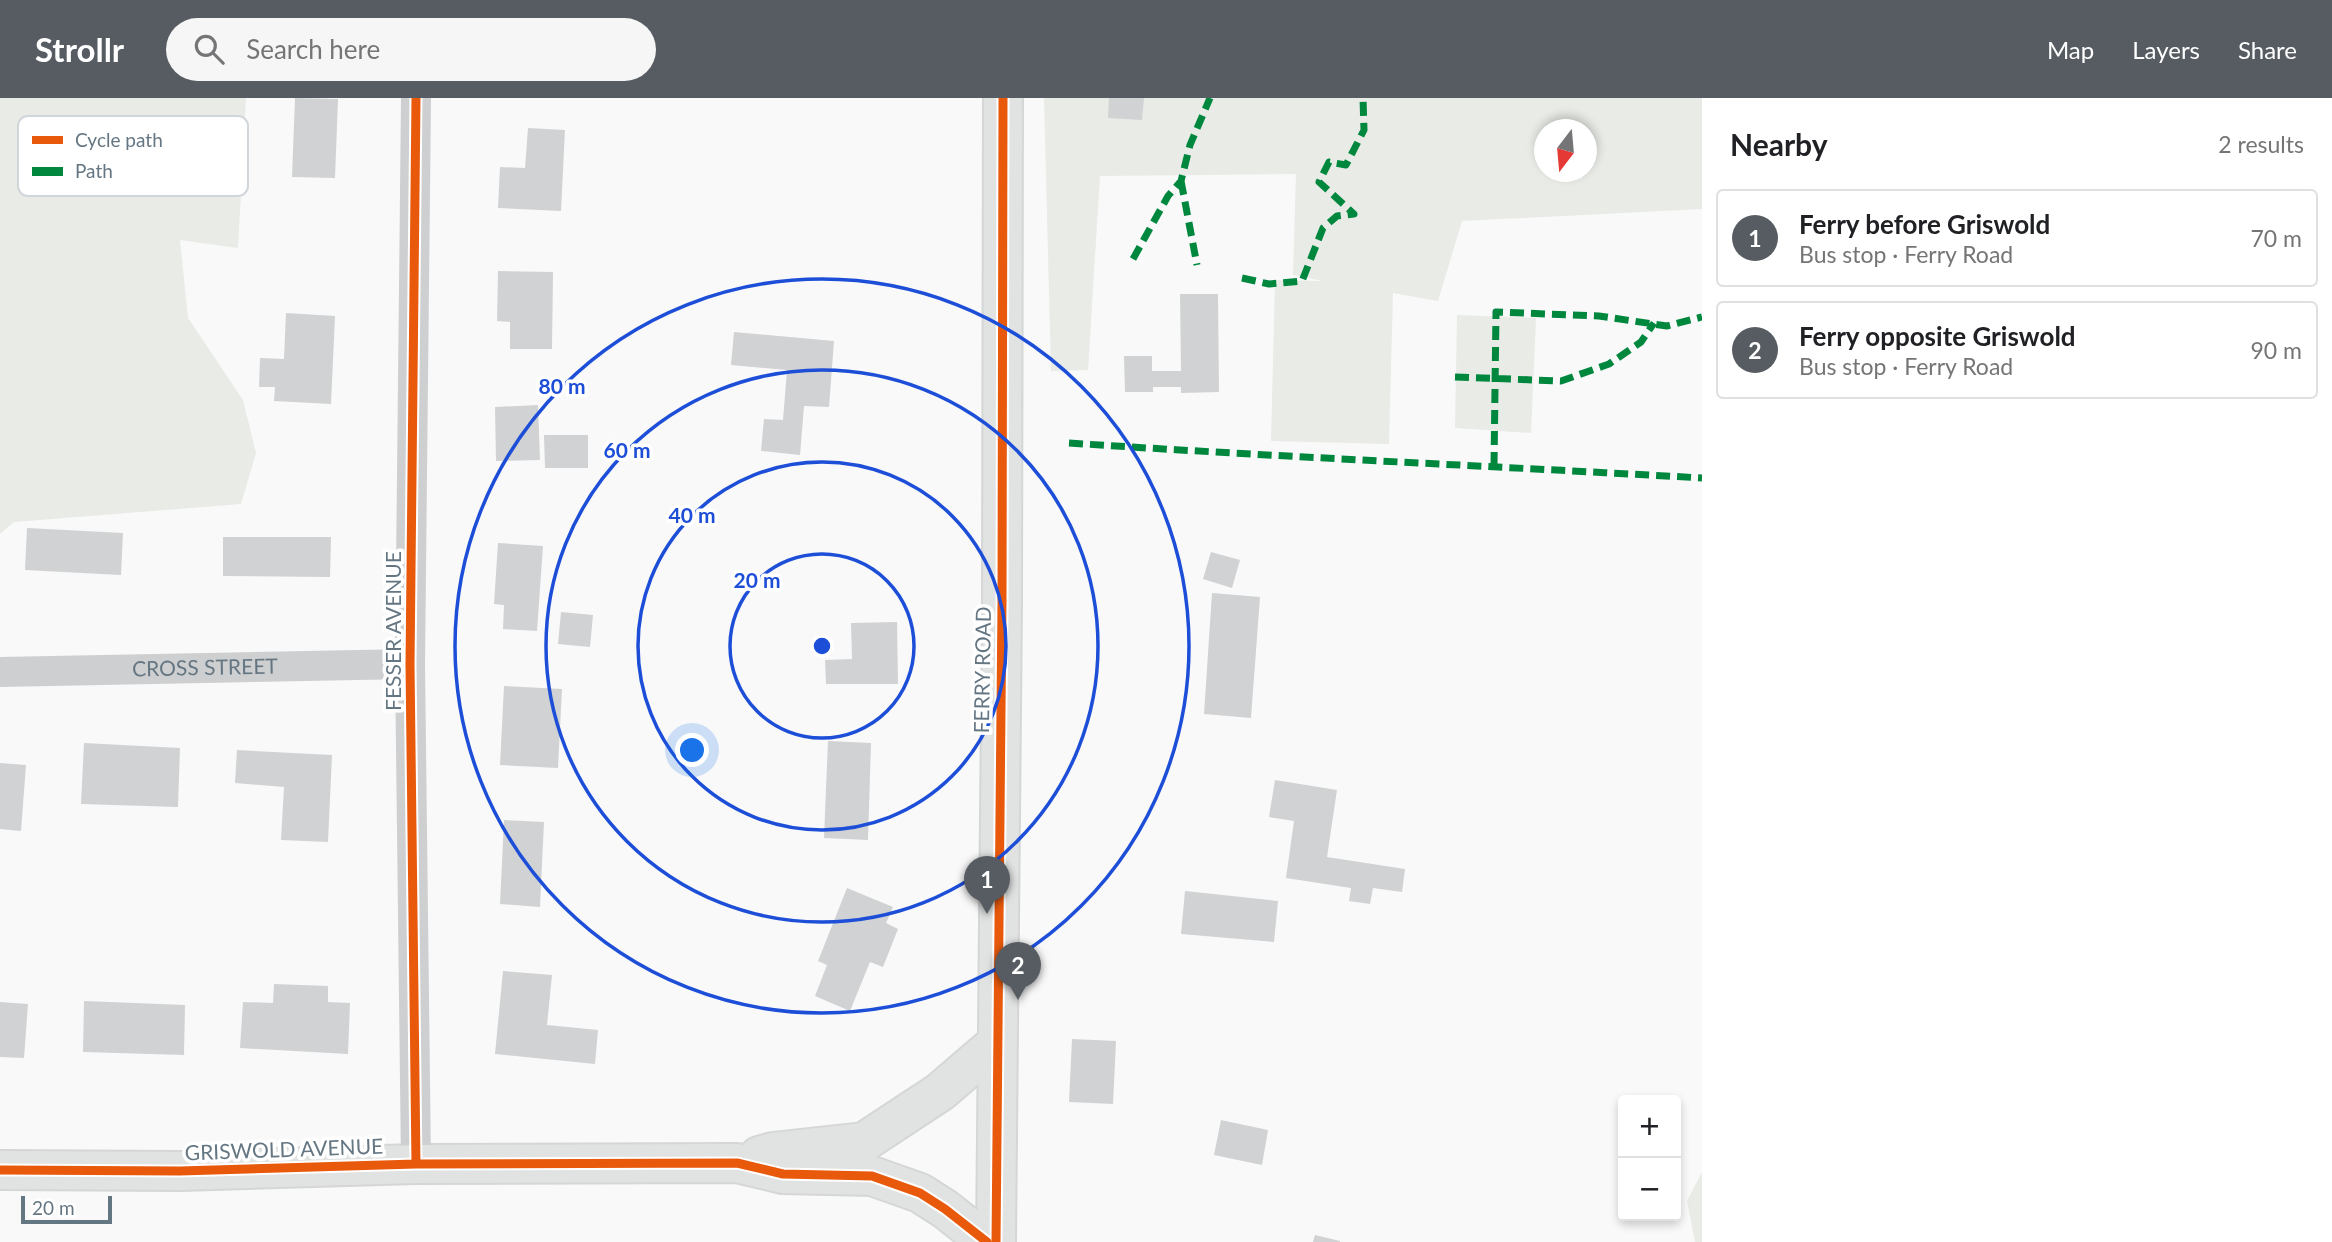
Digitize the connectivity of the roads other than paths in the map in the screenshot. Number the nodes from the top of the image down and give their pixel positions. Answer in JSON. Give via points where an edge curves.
{"nodes":[{"id":1,"x":416,"y":98,"type":"edge"},
{"id":2,"x":1003,"y":98,"type":"edge"},
{"id":3,"x":410,"y":664,"type":"junction"},
{"id":4,"x":0,"y":672,"type":"edge"},
{"id":5,"x":997,"y":1043,"type":"junction"},
{"id":6,"x":737,"y":1163,"type":"junction"},
{"id":7,"x":416,"y":1164,"type":"junction"},
{"id":8,"x":0,"y":1170,"type":"edge"},
{"id":9,"x":987,"y":1242,"type":"edge"},
{"id":10,"x":996,"y":1242,"type":"edge"}],
"edges":[{"from":1,"to":3,"type":"street","name":"FESSER AVENUE"},
{"from":2,"to":5,"type":"street","name":"FERRY ROAD"},
{"from":3,"to":4,"type":"street","name":"CROSS STREET"},
{"from":3,"to":7,"type":"street","name":"FESSER AVENUE"},
{"from":5,"to":6,"type":"street","via":[[940,1092],[864,1142],[774,1152]]},
{"from":5,"to":10,"type":"street","name":"FERRY ROAD"},
{"from":6,"to":7,"type":"street","name":"GRISWOLD AVENUE"},
{"from":6,"to":9,"type":"street","via":[[783,1174],[872,1176],[920,1193]]},
{"from":7,"to":8,"type":"street","name":"GRISWOLD AVENUE","via":[[180,1171]]}]}
